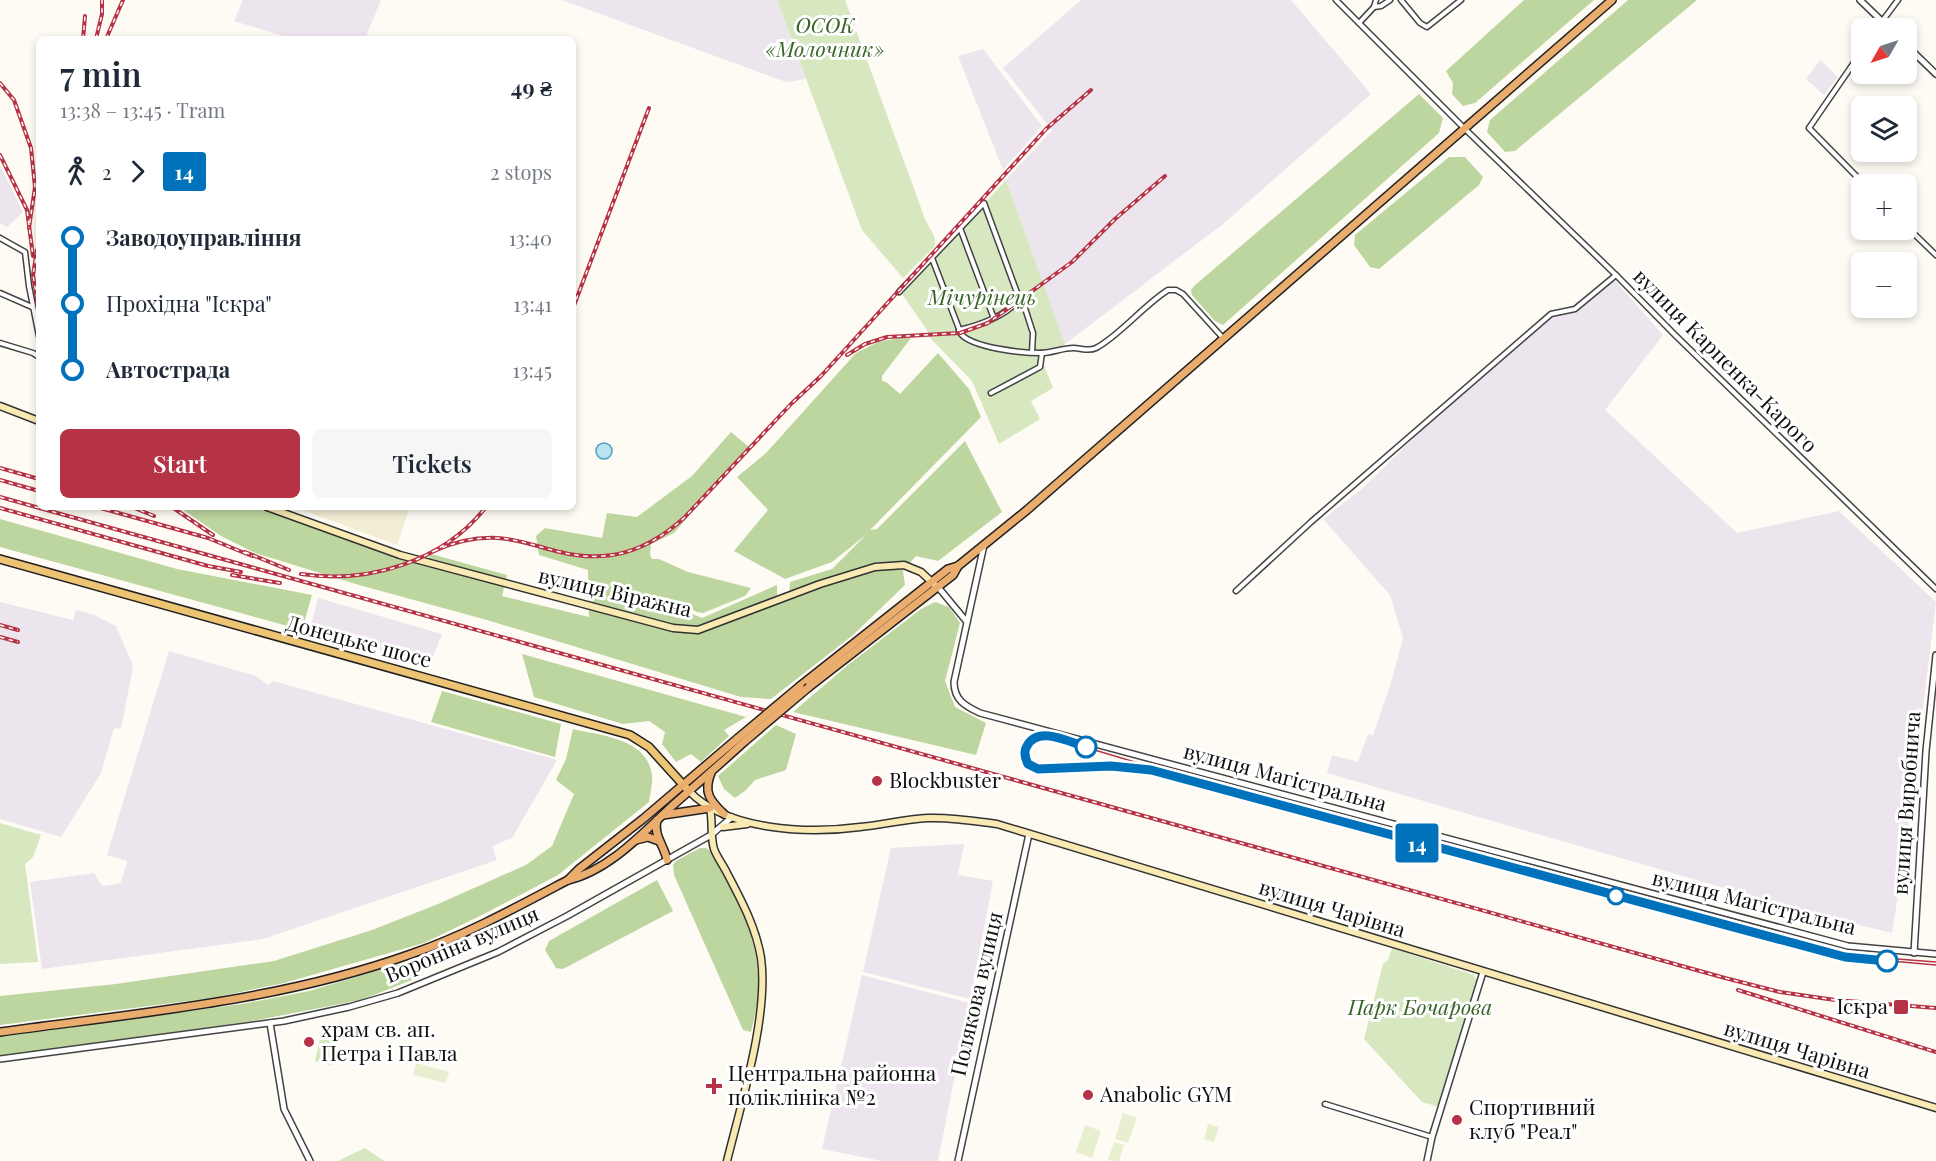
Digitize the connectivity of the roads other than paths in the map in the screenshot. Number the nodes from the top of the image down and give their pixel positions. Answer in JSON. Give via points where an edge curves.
{"nodes":[{"id":1,"x":1336,"y":0,"type":"edge"},
{"id":2,"x":1376,"y":0,"type":"edge"},
{"id":3,"x":1390,"y":0,"type":"edge"},
{"id":4,"x":1401,"y":0,"type":"edge"},
{"id":5,"x":1461,"y":0,"type":"edge"},
{"id":6,"x":1612,"y":0,"type":"edge"},
{"id":7,"x":1860,"y":0,"type":"edge"},
{"id":8,"x":1898,"y":0,"type":"edge"},
{"id":9,"x":1374,"y":7,"type":"junction"},
{"id":10,"x":1878,"y":18,"type":"edge"},
{"id":11,"x":1885,"y":18,"type":"edge"},
{"id":12,"x":1359,"y":23,"type":"junction"},
{"id":13,"x":1917,"y":56,"type":"edge"},
{"id":14,"x":1851,"y":67,"type":"edge"},
{"id":15,"x":1936,"y":74,"type":"edge"},
{"id":16,"x":1465,"y":129,"type":"junction"},
{"id":17,"x":1854,"y":174,"type":"edge"},
{"id":18,"x":960,"y":228,"type":"junction"},
{"id":19,"x":1917,"y":237,"type":"edge"},
{"id":20,"x":0,"y":238,"type":"edge"},
{"id":21,"x":1936,"y":255,"type":"edge"},
{"id":22,"x":932,"y":258,"type":"junction"},
{"id":23,"x":1616,"y":275,"type":"junction"},
{"id":24,"x":899,"y":292,"type":"dead end"},
{"id":25,"x":0,"y":293,"type":"edge"},
{"id":26,"x":1023,"y":302,"type":"dead end"},
{"id":27,"x":33,"y":307,"type":"junction"},
{"id":28,"x":993,"y":316,"type":"dead end"},
{"id":29,"x":36,"y":322,"type":"edge"},
{"id":30,"x":959,"y":330,"type":"junction"},
{"id":31,"x":1224,"y":339,"type":"junction"},
{"id":32,"x":0,"y":343,"type":"edge"},
{"id":33,"x":36,"y":351,"type":"edge"},
{"id":34,"x":1032,"y":352,"type":"junction"},
{"id":35,"x":33,"y":353,"type":"junction"},
{"id":36,"x":1042,"y":353,"type":"junction"},
{"id":37,"x":36,"y":355,"type":"edge"},
{"id":38,"x":991,"y":393,"type":"dead end"},
{"id":39,"x":0,"y":406,"type":"edge"},
{"id":40,"x":36,"y":421,"type":"edge"},
{"id":41,"x":275,"y":510,"type":"edge"},
{"id":42,"x":984,"y":545,"type":"junction"},
{"id":43,"x":0,"y":559,"type":"edge"},
{"id":44,"x":958,"y":566,"type":"junction"},
{"id":45,"x":932,"y":581,"type":"junction"},
{"id":46,"x":938,"y":587,"type":"junction"},
{"id":47,"x":1936,"y":589,"type":"edge"},
{"id":48,"x":1236,"y":591,"type":"dead end"},
{"id":49,"x":968,"y":624,"type":"junction"},
{"id":50,"x":1936,"y":655,"type":"edge"},
{"id":51,"x":741,"y":740,"type":"junction"},
{"id":52,"x":712,"y":771,"type":"junction"},
{"id":53,"x":683,"y":785,"type":"junction"},
{"id":54,"x":689,"y":791,"type":"junction"},
{"id":55,"x":710,"y":808,"type":"junction"},
{"id":56,"x":724,"y":814,"type":"junction"},
{"id":57,"x":660,"y":817,"type":"junction"},
{"id":58,"x":732,"y":817,"type":"junction"},
{"id":59,"x":756,"y":824,"type":"junction"},
{"id":60,"x":723,"y":827,"type":"junction"},
{"id":61,"x":1029,"y":834,"type":"junction"},
{"id":62,"x":711,"y":835,"type":"junction"},
{"id":63,"x":630,"y":843,"type":"junction"},
{"id":64,"x":661,"y":843,"type":"junction"},
{"id":65,"x":667,"y":860,"type":"junction"},
{"id":66,"x":568,"y":880,"type":"junction"},
{"id":67,"x":1914,"y":953,"type":"junction"},
{"id":68,"x":1936,"y":954,"type":"edge"},
{"id":69,"x":1483,"y":972,"type":"junction"},
{"id":70,"x":270,"y":1023,"type":"junction"},
{"id":71,"x":0,"y":1032,"type":"edge"},
{"id":72,"x":0,"y":1059,"type":"edge"},
{"id":73,"x":1325,"y":1104,"type":"dead end"},
{"id":74,"x":1936,"y":1108,"type":"edge"},
{"id":75,"x":1432,"y":1137,"type":"junction"},
{"id":76,"x":310,"y":1161,"type":"edge"},
{"id":77,"x":727,"y":1161,"type":"edge"},
{"id":78,"x":958,"y":1161,"type":"edge"},
{"id":79,"x":1427,"y":1161,"type":"edge"}],
"edges":[{"from":1,"to":12,"type":"street"},
{"from":2,"to":9,"type":"street"},
{"from":3,"to":9,"type":"street"},
{"from":4,"to":5,"type":"street","via":[[1427,27]]},
{"from":6,"to":16,"type":"highway"},
{"from":7,"to":10,"type":"street"},
{"from":8,"to":11,"type":"street"},
{"from":9,"to":12,"type":"street"},
{"from":12,"to":16,"type":"street"},
{"from":13,"to":15,"type":"street"},
{"from":14,"to":17,"type":"street","via":[[1809,128]]},
{"from":16,"to":23,"type":"street"},
{"from":16,"to":31,"type":"highway"},
{"from":18,"to":22,"type":"street"},
{"from":18,"to":28,"type":"street"},
{"from":18,"to":30,"type":"street","via":[[984,203],[1018,298],[986,322]]},
{"from":19,"to":21,"type":"street"},
{"from":20,"to":27,"type":"street","via":[[23,250]]},
{"from":22,"to":24,"type":"street"},
{"from":22,"to":30,"type":"street"},
{"from":23,"to":47,"type":"street","name":"вулиця Карпенка-Карого"},
{"from":23,"to":48,"type":"street","name":"вулиця Карпенка-Карого","via":[[1575,309],[1551,314]]},
{"from":25,"to":27,"type":"street"},
{"from":26,"to":34,"type":"street","via":[[1034,333]]},
{"from":27,"to":29,"type":"street"},
{"from":30,"to":34,"type":"street","via":[[967,340]]},
{"from":31,"to":36,"type":"street","via":[[1184,294],[1168,290],[1098,347]]},
{"from":31,"to":42,"type":"highway"},
{"from":32,"to":35,"type":"street"},
{"from":33,"to":35,"type":"street"},
{"from":34,"to":36,"type":"street"},
{"from":35,"to":37,"type":"street"},
{"from":36,"to":38,"type":"street","via":[[1040,367]]},
{"from":39,"to":40,"type":"main road"},
{"from":41,"to":45,"type":"main road","name":"вулиця Віражна","via":[[400,555],[673,628],[698,630],[875,567],[904,565]]},
{"from":42,"to":44,"type":"highway"},
{"from":42,"to":49,"type":"street","name":"вулиця Магістральна"},
{"from":43,"to":53,"type":"main road","name":"Донецьке шосе","via":[[630,735],[649,747]]},
{"from":44,"to":45,"type":"highway"},
{"from":44,"to":46,"type":"highway"},
{"from":45,"to":46,"type":"main road","name":"вулиця Віражна"},
{"from":45,"to":51,"type":"highway","bridge":true,"via":[[800,686]]},
{"from":46,"to":49,"type":"street","name":"вулиця Віражна"},
{"from":46,"to":51,"type":"highway","bridge":true},
{"from":49,"to":67,"type":"street","name":"вулиця Магістральна","via":[[954,688],[958,699],[980,713],[1848,946]]},
{"from":50,"to":67,"type":"street","name":"вулиця Виробнича"},
{"from":51,"to":52,"type":"highway"},
{"from":51,"to":53,"type":"highway"},
{"from":52,"to":54,"type":"highway"},
{"from":52,"to":56,"type":"highway","via":[[706,789],[709,799]]},
{"from":53,"to":54,"type":"main road","name":"Донецьке шосе"},
{"from":53,"to":66,"type":"highway"},
{"from":54,"to":55,"type":"main road","name":"вулиця Чарівна"},
{"from":54,"to":57,"type":"highway"},
{"from":55,"to":56,"type":"main road","name":"вулиця Чарівна"},
{"from":55,"to":57,"type":"highway"},
{"from":55,"to":62,"type":"main road"},
{"from":56,"to":58,"type":"main road","name":"вулиця Чарівна"},
{"from":57,"to":63,"type":"highway"},
{"from":57,"to":64,"type":"highway","via":[[656,828]]},
{"from":58,"to":59,"type":"main road","name":"вулиця Чарівна"},
{"from":58,"to":60,"type":"street","name":"Вороніна вулиця"},
{"from":59,"to":60,"type":"main road"},
{"from":59,"to":61,"type":"main road","name":"вулиця Чарівна","via":[[805,830],[842,829],[928,818],[988,823]]},
{"from":60,"to":62,"type":"street","name":"Вороніна вулиця"},
{"from":61,"to":69,"type":"main road","name":"вулиця Чарівна"},
{"from":61,"to":78,"type":"street","name":"Полякова вулиця"},
{"from":62,"to":65,"type":"street","name":"Вороніна вулиця"},
{"from":62,"to":77,"type":"main road","via":[[714,849],[752,923],[761,958],[762,997],[753,1055]]},
{"from":63,"to":64,"type":"highway","via":[[648,837]]},
{"from":63,"to":66,"type":"highway","via":[[584,877]]},
{"from":64,"to":65,"type":"highway"},
{"from":65,"to":70,"type":"street","name":"Вороніна вулиця","via":[[498,952],[452,972],[398,993]]},
{"from":66,"to":71,"type":"highway","via":[[423,950],[337,977],[201,1005]]},
{"from":67,"to":68,"type":"street","name":"вулиця Магістральна"},
{"from":69,"to":74,"type":"main road","name":"вулиця Чарівна"},
{"from":69,"to":75,"type":"street"},
{"from":70,"to":72,"type":"street","name":"Вороніна вулиця"},
{"from":70,"to":76,"type":"street","via":[[284,1109]]},
{"from":73,"to":75,"type":"street"},
{"from":75,"to":79,"type":"street"}]}
